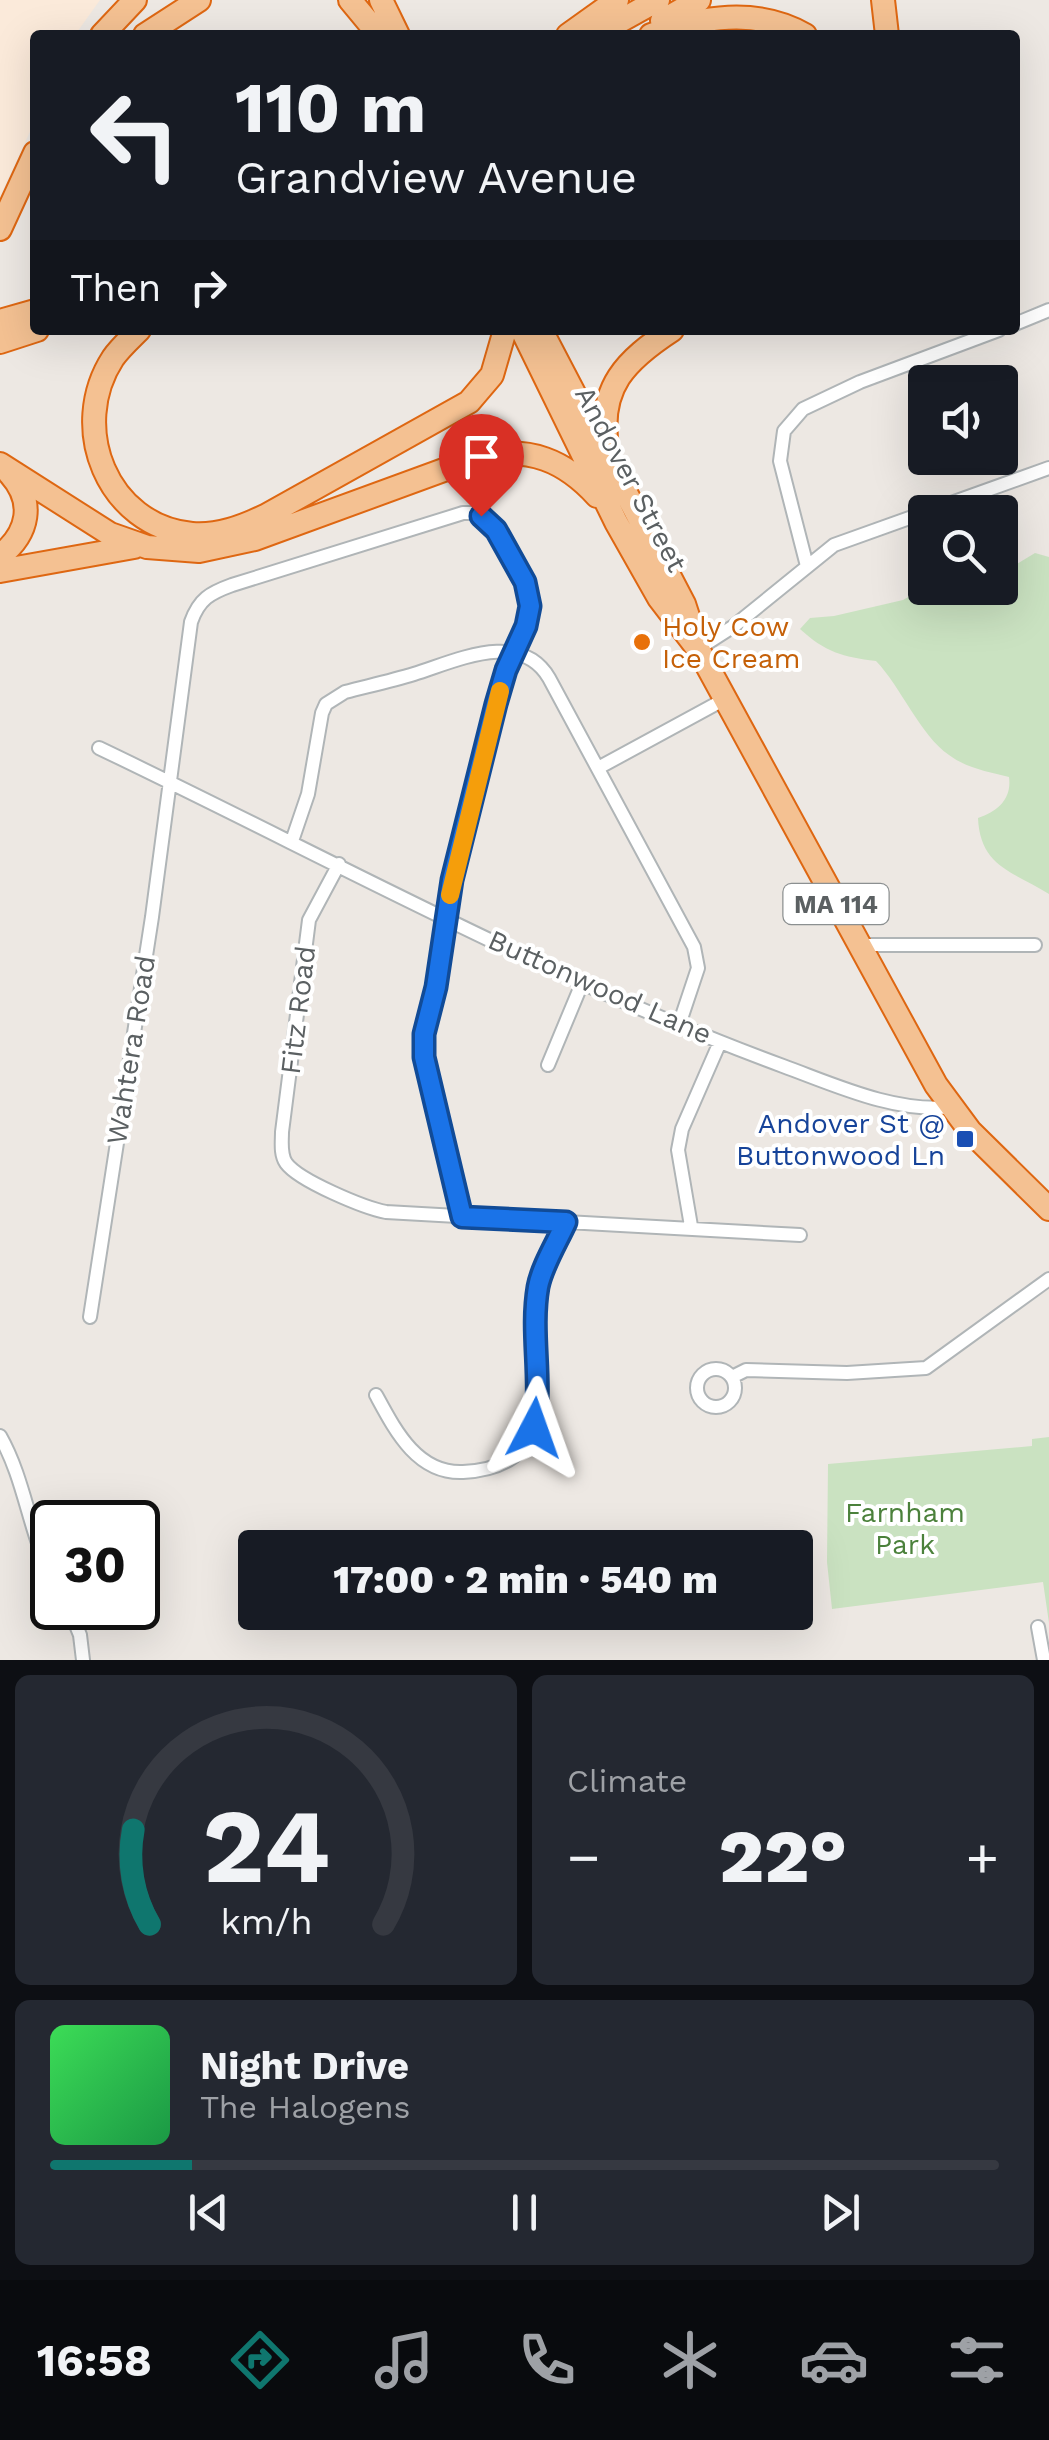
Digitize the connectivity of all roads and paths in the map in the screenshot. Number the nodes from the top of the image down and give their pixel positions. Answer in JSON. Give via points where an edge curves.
{"nodes":[{"id":1,"x":135,"y":0,"type":"edge"},
{"id":2,"x":199,"y":0,"type":"edge"},
{"id":3,"x":350,"y":0,"type":"edge"},
{"id":4,"x":362,"y":0,"type":"edge"},
{"id":5,"x":617,"y":0,"type":"edge"},
{"id":6,"x":658,"y":0,"type":"edge"},
{"id":7,"x":699,"y":0,"type":"edge"},
{"id":8,"x":883,"y":0,"type":"edge"},
{"id":9,"x":382,"y":3,"type":"edge"},
{"id":10,"x":107,"y":30,"type":"edge"},
{"id":11,"x":154,"y":30,"type":"edge"},
{"id":12,"x":375,"y":30,"type":"edge"},
{"id":13,"x":377,"y":30,"type":"edge"},
{"id":14,"x":396,"y":30,"type":"edge"},
{"id":15,"x":575,"y":30,"type":"edge"},
{"id":16,"x":604,"y":30,"type":"edge"},
{"id":17,"x":645,"y":30,"type":"edge"},
{"id":18,"x":665,"y":30,"type":"edge"},
{"id":19,"x":796,"y":30,"type":"edge"},
{"id":20,"x":886,"y":30,"type":"edge"},
{"id":21,"x":30,"y":164,"type":"edge"},
{"id":22,"x":0,"y":229,"type":"edge"},
{"id":23,"x":1049,"y":310,"type":"edge"},
{"id":24,"x":30,"y":312,"type":"edge"},
{"id":25,"x":0,"y":321,"type":"edge"},
{"id":26,"x":1020,"y":322,"type":"edge"},
{"id":27,"x":30,"y":332,"type":"edge"},
{"id":28,"x":134,"y":335,"type":"edge"},
{"id":29,"x":504,"y":335,"type":"edge"},
{"id":30,"x":524,"y":335,"type":"edge"},
{"id":31,"x":544,"y":335,"type":"edge"},
{"id":32,"x":665,"y":335,"type":"edge"},
{"id":33,"x":985,"y":335,"type":"edge"},
{"id":34,"x":0,"y":342,"type":"edge"},
{"id":35,"x":0,"y":464,"type":"edge"},
{"id":36,"x":1049,"y":468,"type":"edge"},
{"id":37,"x":613,"y":469,"type":"junction"},
{"id":38,"x":616,"y":522,"type":"junction"},
{"id":39,"x":147,"y":547,"type":"junction"},
{"id":40,"x":0,"y":556,"type":"edge"},
{"id":41,"x":807,"y":566,"type":"junction"},
{"id":42,"x":0,"y":571,"type":"edge"},
{"id":43,"x":698,"y":649,"type":"junction"},
{"id":44,"x":514,"y":652,"type":"junction"},
{"id":45,"x":726,"y":698,"type":"junction"},
{"id":46,"x":99,"y":748,"type":"dead end"},
{"id":47,"x":598,"y":768,"type":"junction"},
{"id":48,"x":168,"y":781,"type":"junction"},
{"id":49,"x":292,"y":841,"type":"junction"},
{"id":50,"x":338,"y":864,"type":"junction"},
{"id":51,"x":448,"y":918,"type":"junction"},
{"id":52,"x":859,"y":945,"type":"junction"},
{"id":53,"x":1035,"y":945,"type":"dead end"},
{"id":54,"x":583,"y":981,"type":"junction"},
{"id":55,"x":679,"y":1026,"type":"junction"},
{"id":56,"x":720,"y":1042,"type":"junction"},
{"id":57,"x":548,"y":1065,"type":"dead end"},
{"id":58,"x":952,"y":1107,"type":"junction"},
{"id":59,"x":1049,"y":1209,"type":"edge"},
{"id":60,"x":462,"y":1217,"type":"junction"},
{"id":61,"x":566,"y":1222,"type":"junction"},
{"id":62,"x":691,"y":1226,"type":"junction"},
{"id":63,"x":800,"y":1234,"type":"dead end"},
{"id":64,"x":1049,"y":1280,"type":"edge"},
{"id":65,"x":90,"y":1317,"type":"dead end"},
{"id":66,"x":732,"y":1378,"type":"dead end"},
{"id":67,"x":376,"y":1395,"type":"dead end"},
{"id":68,"x":0,"y":1436,"type":"edge"},
{"id":69,"x":30,"y":1517,"type":"edge"},
{"id":70,"x":1038,"y":1626,"type":"dead end"},
{"id":71,"x":78,"y":1630,"type":"edge"},
{"id":72,"x":84,"y":1660,"type":"edge"},
{"id":73,"x":1044,"y":1660,"type":"edge"}],
"edges":[{"from":1,"to":10,"type":"highway"},
{"from":2,"to":11,"type":"highway"},
{"from":3,"to":12,"type":"highway"},
{"from":4,"to":13,"type":"highway"},
{"from":5,"to":15,"type":"highway"},
{"from":6,"to":16,"type":"highway"},
{"from":7,"to":17,"type":"highway"},
{"from":8,"to":20,"type":"highway"},
{"from":9,"to":14,"type":"highway"},
{"from":18,"to":19,"type":"highway","via":[[724,17]]},
{"from":21,"to":22,"type":"highway"},
{"from":23,"to":26,"type":"street"},
{"from":24,"to":25,"type":"highway"},
{"from":27,"to":34,"type":"highway"},
{"from":28,"to":29,"type":"highway","via":[[114,356],[98,392],[97,455],[117,493],[143,517],[210,534],[266,516],[454,412],[483,389]]},
{"from":30,"to":38,"type":"highway","name":"Andover Street","number":"MA 114"},
{"from":31,"to":37,"type":"highway","name":"Andover Street","number":"MA 114"},
{"from":32,"to":37,"type":"highway","via":[[626,365],[609,396],[604,430]]},
{"from":33,"to":41,"type":"street","via":[[803,409],[784,432],[780,461]]},
{"from":35,"to":39,"type":"highway","via":[[97,528]]},
{"from":35,"to":40,"type":"highway","via":[[25,494],[27,507],[21,532]]},
{"from":36,"to":41,"type":"street","via":[[834,545]]},
{"from":37,"to":43,"type":"highway","name":"Andover Street","number":"MA 114","via":[[684,604]]},
{"from":38,"to":39,"type":"highway","via":[[585,483],[553,460],[502,452],[237,545],[199,551]]},
{"from":38,"to":43,"type":"highway","name":"Andover Street","number":"MA 114"},
{"from":39,"to":42,"type":"highway"},
{"from":41,"to":43,"type":"street"},
{"from":43,"to":45,"type":"highway","name":"Andover Street","number":"MA 114"},
{"from":44,"to":47,"type":"street","via":[[543,668]]},
{"from":44,"to":48,"type":"street","name":"Wahtera Road","via":[[530,596],[496,530],[473,512],[232,584],[204,598],[191,622]]},
{"from":44,"to":49,"type":"street","via":[[482,653],[333,698],[318,724],[308,794]]},
{"from":44,"to":51,"type":"street","via":[[452,880]]},
{"from":45,"to":47,"type":"street"},
{"from":45,"to":52,"type":"highway","name":"Andover Street","number":"MA 114"},
{"from":46,"to":48,"type":"street","name":"Buttonwood Lane"},
{"from":47,"to":55,"type":"street","via":[[697,958]]},
{"from":48,"to":49,"type":"street","name":"Buttonwood Lane"},
{"from":48,"to":65,"type":"street","name":"Wahtera Road"},
{"from":49,"to":50,"type":"street","name":"Buttonwood Lane"},
{"from":50,"to":51,"type":"street","name":"Buttonwood Lane"},
{"from":50,"to":60,"type":"street","name":"Fitz Road","via":[[309,920],[282,1156],[300,1174],[366,1208]]},
{"from":51,"to":54,"type":"street","name":"Buttonwood Lane"},
{"from":51,"to":60,"type":"street","via":[[422,1045]]},
{"from":52,"to":53,"type":"street"},
{"from":52,"to":58,"type":"highway","name":"Andover Street","number":"MA 114"},
{"from":54,"to":55,"type":"street","name":"Buttonwood Lane"},
{"from":54,"to":57,"type":"street"},
{"from":55,"to":56,"type":"street","name":"Buttonwood Lane"},
{"from":56,"to":58,"type":"street","name":"Buttonwood Lane","via":[[886,1100]]},
{"from":56,"to":62,"type":"street","via":[[678,1150]]},
{"from":58,"to":59,"type":"highway","name":"Andover Street","number":"MA 114"},
{"from":60,"to":61,"type":"street"},
{"from":61,"to":62,"type":"street"},
{"from":61,"to":67,"type":"street","via":[[538,1284],[538,1404],[524,1450],[500,1468],[437,1468],[396,1432]]},
{"from":62,"to":63,"type":"street"},
{"from":64,"to":66,"type":"street","via":[[926,1368],[746,1370]]},
{"from":68,"to":69,"type":"street"},
{"from":70,"to":73,"type":"street"},
{"from":71,"to":72,"type":"street"}]}
